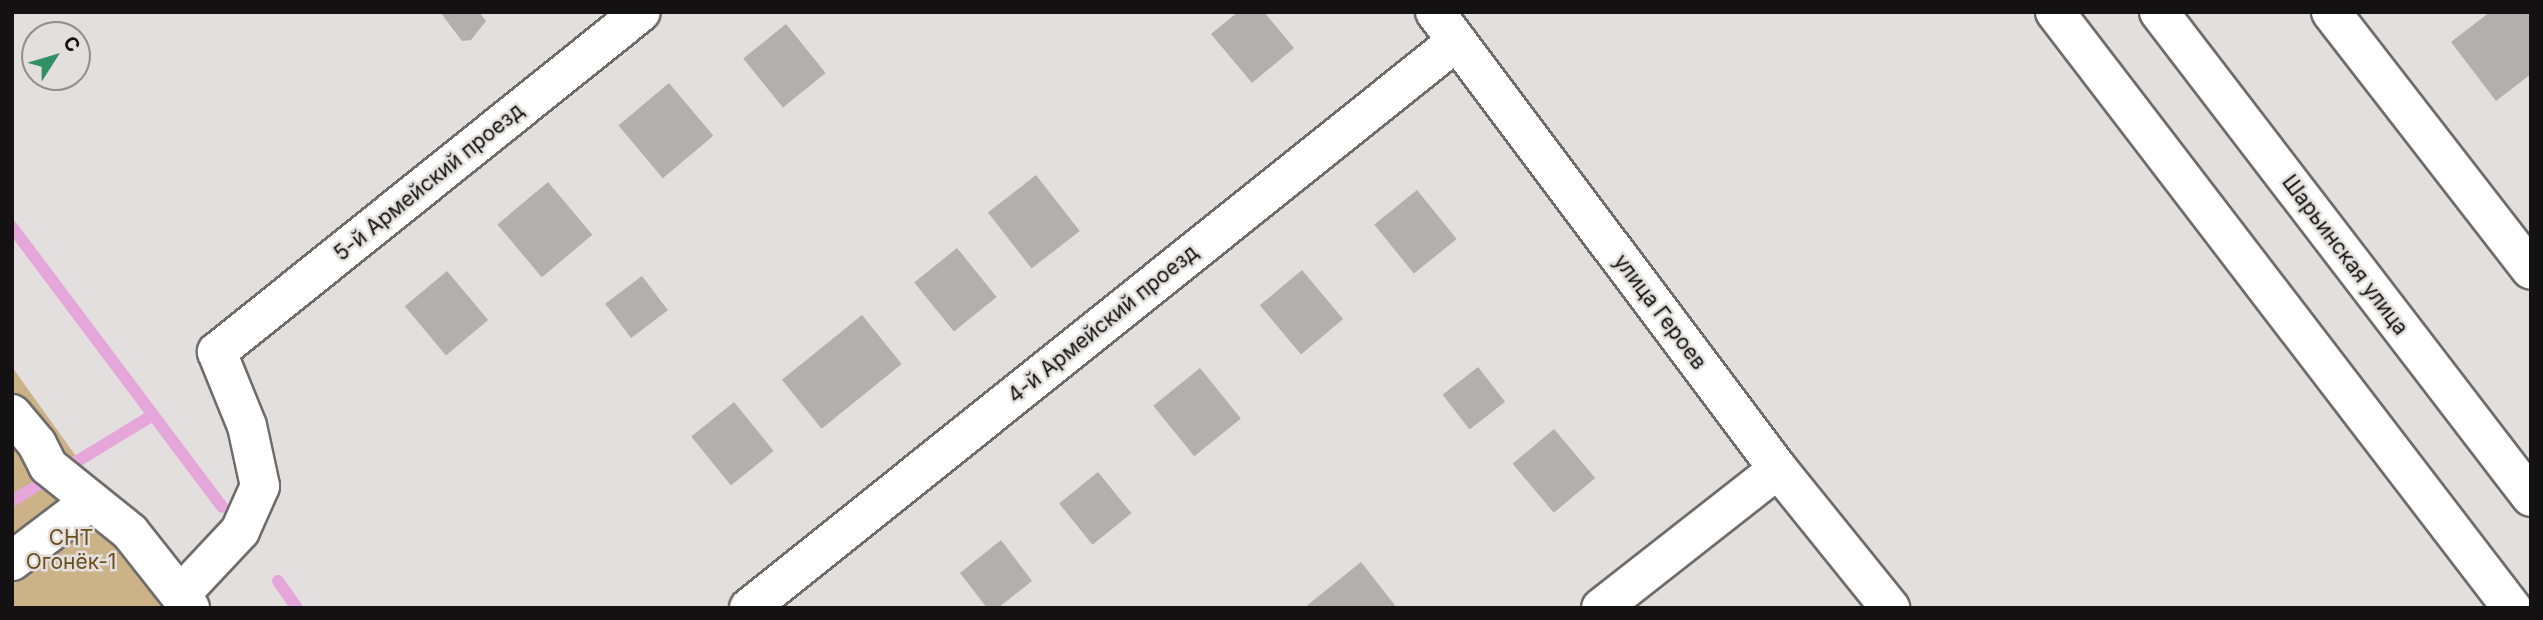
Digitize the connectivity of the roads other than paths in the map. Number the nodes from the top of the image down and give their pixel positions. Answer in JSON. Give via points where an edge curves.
{"nodes":[{"id":1,"x":641,"y":12,"type":"edge"},
{"id":2,"x":2055,"y":12,"type":"edge"},
{"id":3,"x":2159,"y":12,"type":"edge"},
{"id":4,"x":2331,"y":12,"type":"edge"},
{"id":5,"x":1446,"y":27,"type":"edge"},
{"id":6,"x":2531,"y":270,"type":"edge"},
{"id":7,"x":12,"y":414,"type":"edge"},
{"id":8,"x":1778,"y":469,"type":"junction"},
{"id":9,"x":2531,"y":498,"type":"edge"},
{"id":10,"x":90,"y":501,"type":"junction"},
{"id":11,"x":12,"y":561,"type":"edge"},
{"id":12,"x":185,"y":601,"type":"edge"},
{"id":13,"x":749,"y":608,"type":"edge"},
{"id":14,"x":1601,"y":608,"type":"edge"},
{"id":15,"x":1890,"y":608,"type":"edge"},
{"id":16,"x":2512,"y":608,"type":"edge"}],
"edges":[{"from":1,"to":12,"type":"street","name":"5-й Армейский проезд","via":[[217,352],[247,426],[260,486],[240,531]]},
{"from":2,"to":16,"type":"street"},
{"from":3,"to":9,"type":"street","name":"Шарьинская улица"},
{"from":4,"to":6,"type":"street"},
{"from":5,"to":8,"type":"street","name":"улица Героев"},
{"from":5,"to":13,"type":"street","name":"4-й Армейский проезд"},
{"from":7,"to":10,"type":"street","via":[[37,443],[47,466]]},
{"from":8,"to":14,"type":"street"},
{"from":8,"to":15,"type":"street","name":"улица Героев"},
{"from":10,"to":11,"type":"street"},
{"from":10,"to":12,"type":"street","via":[[130,532]]}]}
